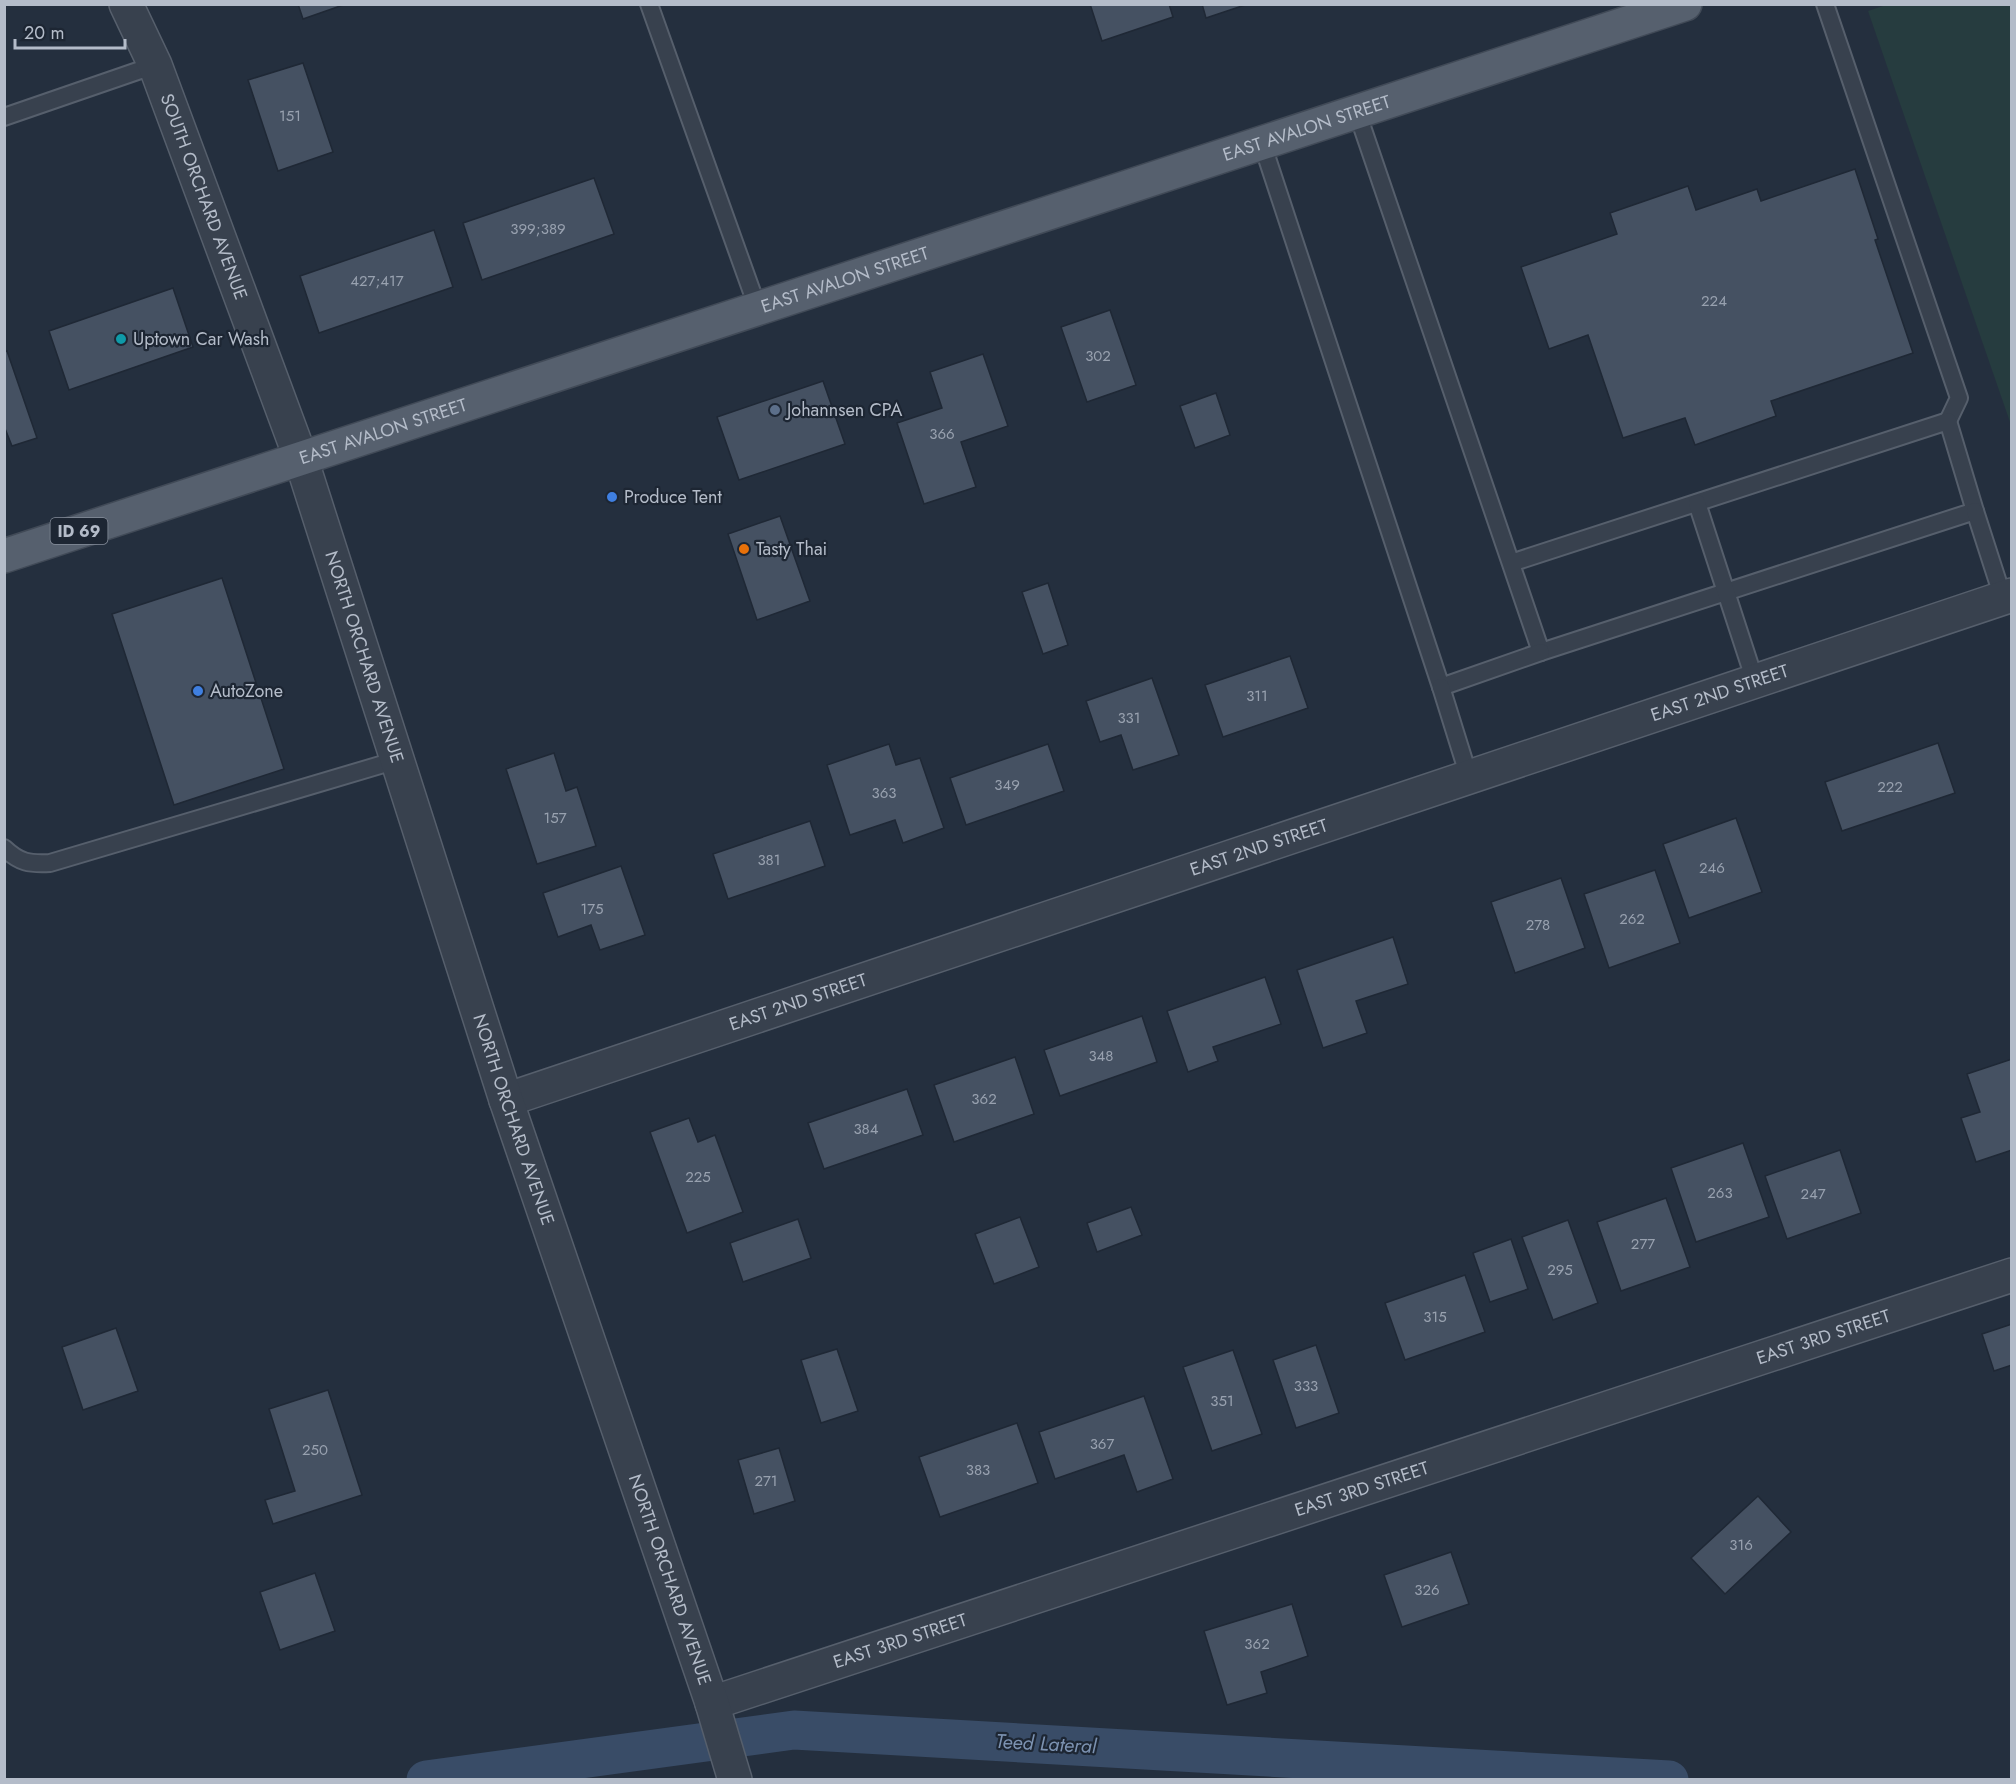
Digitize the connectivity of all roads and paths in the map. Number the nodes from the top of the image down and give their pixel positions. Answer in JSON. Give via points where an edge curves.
{"nodes":[{"id":1,"x":126,"y":4,"type":"edge"},
{"id":2,"x":649,"y":4,"type":"edge"},
{"id":3,"x":1685,"y":4,"type":"edge"},
{"id":4,"x":1825,"y":4,"type":"edge"},
{"id":5,"x":155,"y":65,"type":"junction"},
{"id":6,"x":1357,"y":112,"type":"junction"},
{"id":7,"x":4,"y":117,"type":"edge"},
{"id":8,"x":1262,"y":143,"type":"junction"},
{"id":9,"x":758,"y":309,"type":"junction"},
{"id":10,"x":1948,"y":421,"type":"junction"},
{"id":11,"x":301,"y":459,"type":"junction"},
{"id":12,"x":1697,"y":502,"type":"junction"},
{"id":13,"x":1976,"y":511,"type":"junction"},
{"id":14,"x":4,"y":556,"type":"edge"},
{"id":15,"x":1511,"y":563,"type":"junction"},
{"id":16,"x":1727,"y":592,"type":"junction"},
{"id":17,"x":2007,"y":597,"type":"edge"},
{"id":18,"x":1541,"y":652,"type":"junction"},
{"id":19,"x":1755,"y":681,"type":"junction"},
{"id":20,"x":1440,"y":687,"type":"junction"},
{"id":21,"x":397,"y":760,"type":"junction"},
{"id":22,"x":1469,"y":777,"type":"junction"},
{"id":23,"x":4,"y":848,"type":"edge"},
{"id":24,"x":507,"y":1100,"type":"junction"},
{"id":25,"x":2012,"y":1275,"type":"edge"},
{"id":26,"x":719,"y":1724,"type":"junction"},
{"id":27,"x":735,"y":1779,"type":"edge"}],
"edges":[{"from":1,"to":5,"type":"street","name":"SOUTH ORCHARD AVENUE"},
{"from":2,"to":9,"type":"lane"},
{"from":3,"to":6,"type":"main road","name":"EAST AVALON STREET"},
{"from":4,"to":10,"type":"lane","via":[[1959,398]]},
{"from":5,"to":7,"type":"lane"},
{"from":5,"to":11,"type":"street","name":"SOUTH ORCHARD AVENUE"},
{"from":6,"to":8,"type":"main road","name":"EAST AVALON STREET"},
{"from":6,"to":15,"type":"lane"},
{"from":8,"to":9,"type":"main road","name":"EAST AVALON STREET"},
{"from":8,"to":20,"type":"lane"},
{"from":9,"to":11,"type":"main road","name":"EAST AVALON STREET"},
{"from":10,"to":12,"type":"lane"},
{"from":10,"to":13,"type":"lane"},
{"from":11,"to":14,"type":"main road","name":"EAST AVALON STREET","number":"ID 69"},
{"from":11,"to":21,"type":"street","name":"NORTH ORCHARD AVENUE"},
{"from":12,"to":15,"type":"lane"},
{"from":12,"to":16,"type":"lane"},
{"from":13,"to":16,"type":"lane"},
{"from":13,"to":17,"type":"lane"},
{"from":15,"to":18,"type":"lane"},
{"from":16,"to":18,"type":"lane"},
{"from":16,"to":19,"type":"lane"},
{"from":17,"to":19,"type":"street","name":"EAST 2ND STREET"},
{"from":18,"to":20,"type":"lane"},
{"from":19,"to":22,"type":"street","name":"EAST 2ND STREET"},
{"from":20,"to":22,"type":"lane"},
{"from":21,"to":23,"type":"lane","via":[[50,863],[28,864]]},
{"from":21,"to":24,"type":"street","name":"NORTH ORCHARD AVENUE"},
{"from":22,"to":24,"type":"street","name":"EAST 2ND STREET"},
{"from":24,"to":26,"type":"street","name":"NORTH ORCHARD AVENUE"},
{"from":25,"to":26,"type":"street","name":"EAST 3RD STREET"},
{"from":26,"to":27,"type":"street","name":"NORTH ORCHARD AVENUE"}]}
